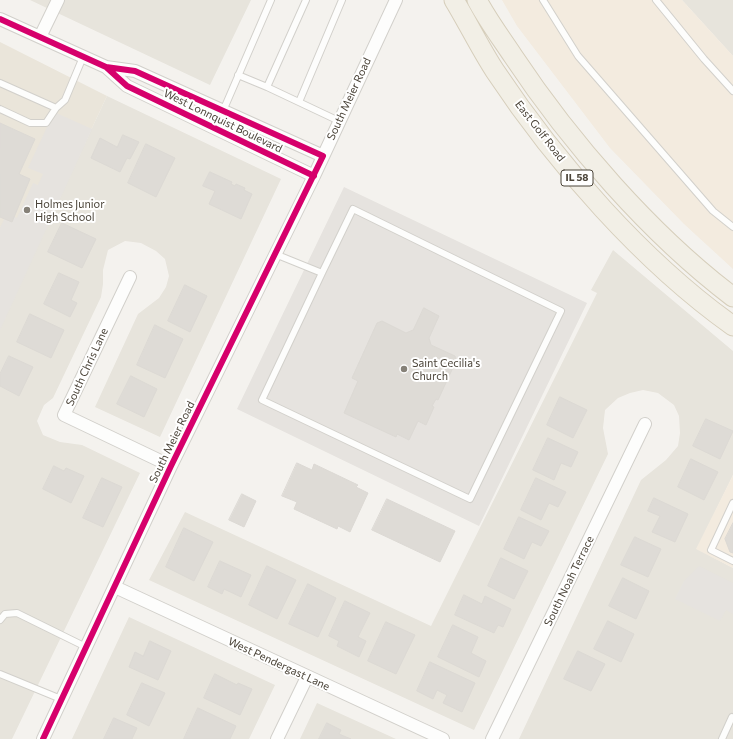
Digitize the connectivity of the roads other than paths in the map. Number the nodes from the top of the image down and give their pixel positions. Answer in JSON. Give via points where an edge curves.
{"nodes":[{"id":1,"x":58,"y":0,"type":"edge"},
{"id":2,"x":270,"y":0,"type":"edge"},
{"id":3,"x":306,"y":0,"type":"edge"},
{"id":4,"x":342,"y":0,"type":"edge"},
{"id":5,"x":396,"y":0,"type":"edge"},
{"id":6,"x":454,"y":0,"type":"edge"},
{"id":7,"x":477,"y":0,"type":"edge"},
{"id":8,"x":544,"y":0,"type":"edge"},
{"id":9,"x":656,"y":0,"type":"edge"},
{"id":10,"x":0,"y":19,"type":"edge"},
{"id":11,"x":40,"y":37,"type":"junction"},
{"id":12,"x":83,"y":57,"type":"junction"},
{"id":13,"x":106,"y":67,"type":"junction"},
{"id":14,"x":238,"y":75,"type":"junction"},
{"id":15,"x":0,"y":82,"type":"edge"},
{"id":16,"x":267,"y":87,"type":"junction"},
{"id":17,"x":733,"y":92,"type":"edge"},
{"id":18,"x":299,"y":102,"type":"junction"},
{"id":19,"x":0,"y":108,"type":"edge"},
{"id":20,"x":56,"y":108,"type":"junction"},
{"id":21,"x":223,"y":111,"type":"junction"},
{"id":22,"x":339,"y":121,"type":"junction"},
{"id":23,"x":323,"y":156,"type":"junction"},
{"id":24,"x":314,"y":176,"type":"junction"},
{"id":25,"x":733,"y":227,"type":"edge"},
{"id":26,"x":275,"y":254,"type":"junction"},
{"id":27,"x":322,"y":273,"type":"junction"},
{"id":28,"x":130,"y":277,"type":"dead end"},
{"id":29,"x":733,"y":297,"type":"edge"},
{"id":30,"x":733,"y":326,"type":"edge"},
{"id":31,"x":645,"y":424,"type":"dead end"},
{"id":32,"x":171,"y":466,"type":"junction"},
{"id":33,"x":733,"y":503,"type":"edge"},
{"id":34,"x":733,"y":560,"type":"edge"},
{"id":35,"x":115,"y":587,"type":"junction"},
{"id":36,"x":0,"y":620,"type":"edge"},
{"id":37,"x":86,"y":647,"type":"junction"},
{"id":38,"x":0,"y":674,"type":"edge"},
{"id":39,"x":307,"y":677,"type":"junction"},
{"id":40,"x":62,"y":699,"type":"junction"},
{"id":41,"x":732,"y":718,"type":"edge"},
{"id":42,"x":43,"y":739,"type":"edge"},
{"id":43,"x":277,"y":739,"type":"edge"},
{"id":44,"x":443,"y":739,"type":"edge"},
{"id":45,"x":492,"y":739,"type":"edge"},
{"id":46,"x":722,"y":739,"type":"edge"}],
"edges":[{"from":1,"to":11,"type":"street"},
{"from":2,"to":14,"type":"lane"},
{"from":3,"to":16,"type":"lane"},
{"from":4,"to":18,"type":"lane"},
{"from":5,"to":22,"type":"street","name":"South Meier Road"},
{"from":6,"to":30,"type":"main road","name":"East Golf Road","number":"IL 58","via":[[494,70],[575,176],[616,222],[668,273]]},
{"from":7,"to":29,"type":"main road","name":"East Golf Road","number":"IL 58","via":[[540,97],[599,167],[686,259]]},
{"from":8,"to":25,"type":"lane","via":[[578,56],[713,211]]},
{"from":9,"to":17,"type":"lane"},
{"from":10,"to":11,"type":"street","name":"West Lonnquist Boulevard"},
{"from":11,"to":12,"type":"street","name":"West Lonnquist Boulevard"},
{"from":12,"to":13,"type":"street","name":"West Lonnquist Boulevard"},
{"from":12,"to":20,"type":"lane","via":[[65,100]]},
{"from":13,"to":21,"type":"street","name":"West Lonnquist Boulevard","via":[[135,71]]},
{"from":13,"to":24,"type":"street","name":"West Lonnquist Boulevard","via":[[127,86]]},
{"from":14,"to":16,"type":"lane"},
{"from":14,"to":21,"type":"lane"},
{"from":15,"to":20,"type":"lane"},
{"from":16,"to":18,"type":"lane"},
{"from":18,"to":22,"type":"lane"},
{"from":19,"to":20,"type":"lane","via":[[30,123],[46,123]]},
{"from":21,"to":23,"type":"street","name":"West Lonnquist Boulevard"},
{"from":22,"to":23,"type":"street","name":"South Meier Road"},
{"from":23,"to":24,"type":"street","name":"South Meier Road"},
{"from":24,"to":26,"type":"street","name":"South Meier Road"},
{"from":26,"to":27,"type":"lane"},
{"from":26,"to":32,"type":"street","name":"South Meier Road"},
{"from":27,"to":27,"type":"lane","via":[[353,209],[561,311],[470,499],[262,400]]},
{"from":28,"to":32,"type":"street","name":"South Chris Lane","via":[[64,415]]},
{"from":31,"to":45,"type":"street","name":"South Noah Terrace"},
{"from":32,"to":35,"type":"street","name":"South Meier Road"},
{"from":33,"to":34,"type":"lane","via":[[711,550]]},
{"from":35,"to":37,"type":"street","name":"South Meier Road"},
{"from":35,"to":39,"type":"street","name":"West Pendergast Lane"},
{"from":36,"to":37,"type":"lane","via":[[5,614],[17,613]]},
{"from":37,"to":40,"type":"street","name":"South Meier Road"},
{"from":38,"to":40,"type":"lane"},
{"from":39,"to":43,"type":"street"},
{"from":39,"to":44,"type":"street","name":"West Pendergast Lane"},
{"from":40,"to":42,"type":"street","name":"South Meier Road"},
{"from":41,"to":46,"type":"lane"}]}
